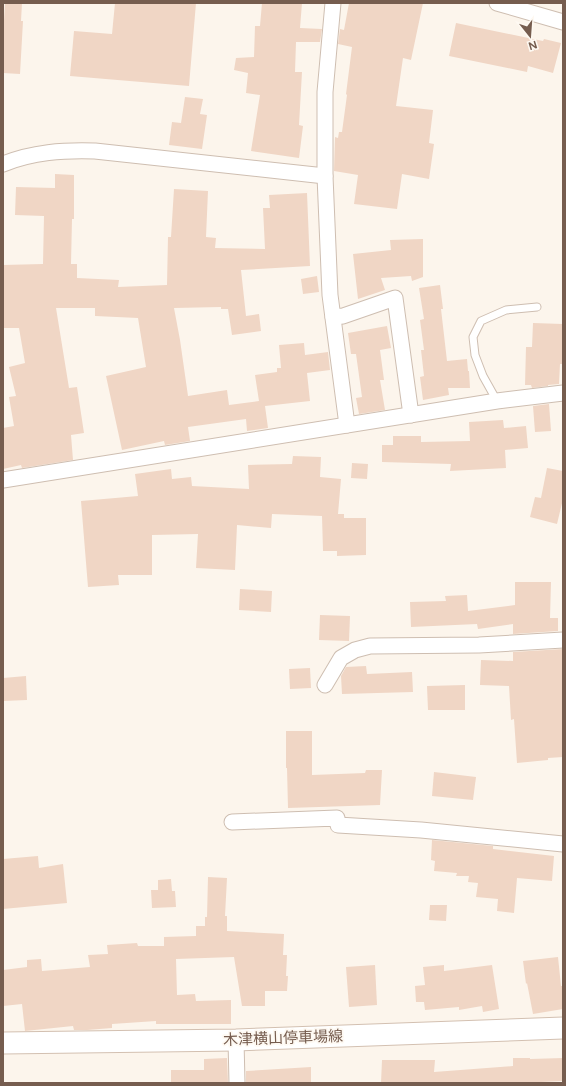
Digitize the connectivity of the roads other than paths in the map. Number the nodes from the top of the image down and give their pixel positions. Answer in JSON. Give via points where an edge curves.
{"nodes":[{"id":1,"x":333,"y":3,"type":"edge"},
{"id":2,"x":497,"y":3,"type":"edge"},
{"id":3,"x":563,"y":22,"type":"edge"},
{"id":4,"x":3,"y":164,"type":"edge"},
{"id":5,"x":326,"y":176,"type":"junction"},
{"id":6,"x":536,"y":308,"type":"dead end"},
{"id":7,"x":333,"y":317,"type":"junction"},
{"id":8,"x":563,"y":393,"type":"edge"},
{"id":9,"x":497,"y":401,"type":"junction"},
{"id":10,"x":411,"y":415,"type":"junction"},
{"id":11,"x":347,"y":425,"type":"junction"},
{"id":12,"x":3,"y":480,"type":"edge"},
{"id":13,"x":563,"y":640,"type":"edge"},
{"id":14,"x":324,"y":686,"type":"dead end"},
{"id":15,"x":232,"y":822,"type":"dead end"},
{"id":16,"x":563,"y":844,"type":"edge"},
{"id":17,"x":563,"y":1028,"type":"edge"},
{"id":18,"x":236,"y":1040,"type":"junction"},
{"id":19,"x":3,"y":1043,"type":"edge"},
{"id":20,"x":237,"y":1083,"type":"edge"}],
"edges":[{"from":1,"to":5,"type":"street","via":[[325,92]]},
{"from":2,"to":3,"type":"street"},
{"from":4,"to":5,"type":"street","via":[[40,153],[95,151]]},
{"from":5,"to":7,"type":"street"},
{"from":6,"to":9,"type":"lane","via":[[506,310],[481,321],[473,337],[483,376]]},
{"from":7,"to":10,"type":"street","via":[[395,298]]},
{"from":7,"to":11,"type":"street"},
{"from":8,"to":9,"type":"street"},
{"from":9,"to":10,"type":"street"},
{"from":10,"to":11,"type":"street"},
{"from":11,"to":12,"type":"street"},
{"from":13,"to":14,"type":"street","via":[[479,645],[370,646],[355,650],[341,658]]},
{"from":15,"to":16,"type":"street","via":[[337,818],[338,825],[421,830]]},
{"from":17,"to":18,"type":"main road","name":"木津横山停車場線"},
{"from":18,"to":19,"type":"main road","name":"木津横山停車場線"},
{"from":18,"to":20,"type":"street"}]}
